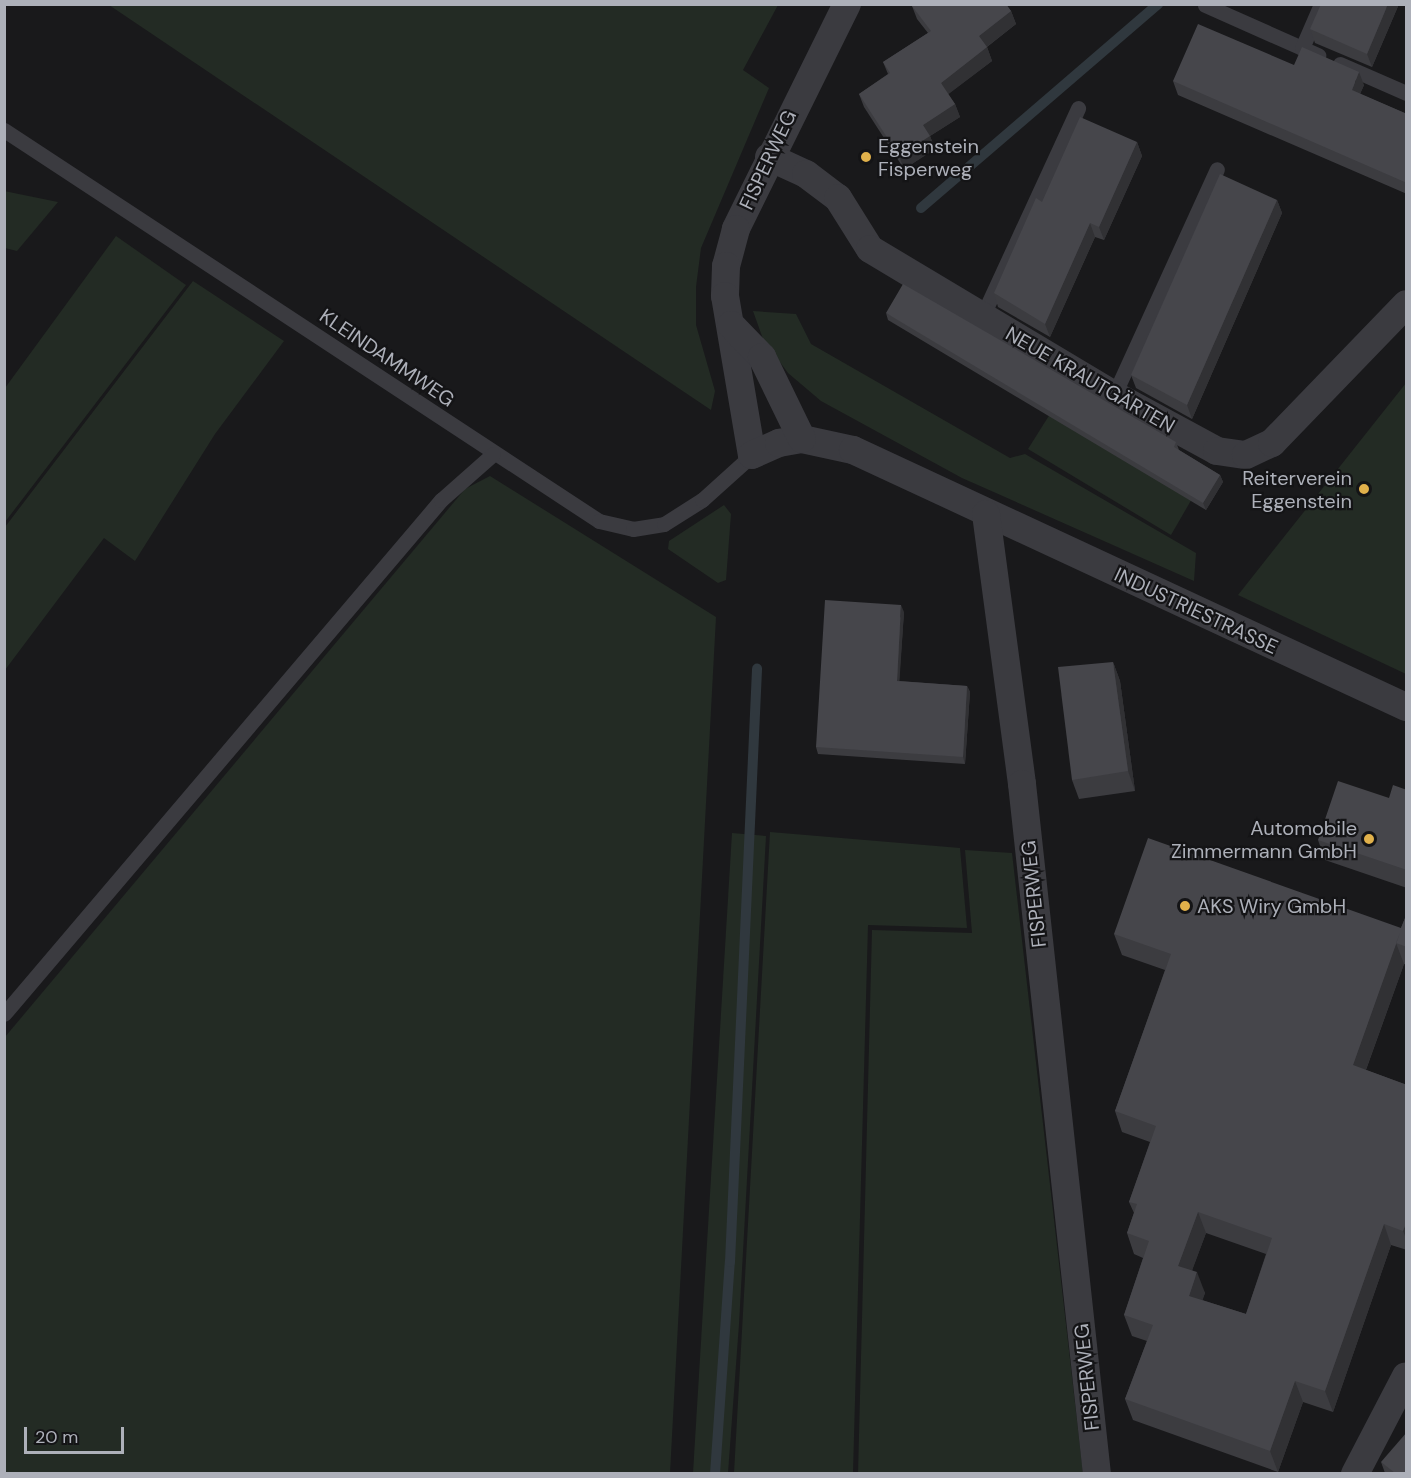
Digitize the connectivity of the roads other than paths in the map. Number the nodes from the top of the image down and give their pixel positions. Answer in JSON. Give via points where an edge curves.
{"nodes":[{"id":1,"x":847,"y":4,"type":"edge"},
{"id":2,"x":1321,"y":4,"type":"edge"},
{"id":3,"x":1205,"y":5,"type":"edge"},
{"id":4,"x":1302,"y":48,"type":"junction"},
{"id":5,"x":1407,"y":93,"type":"edge"},
{"id":6,"x":1078,"y":108,"type":"dead end"},
{"id":7,"x":4,"y":130,"type":"edge"},
{"id":8,"x":769,"y":157,"type":"junction"},
{"id":9,"x":1217,"y":169,"type":"dead end"},
{"id":10,"x":1407,"y":304,"type":"edge"},
{"id":11,"x":982,"y":317,"type":"junction"},
{"id":12,"x":731,"y":325,"type":"junction"},
{"id":13,"x":1114,"y":396,"type":"junction"},
{"id":14,"x":802,"y":439,"type":"junction"},
{"id":15,"x":493,"y":454,"type":"junction"},
{"id":16,"x":752,"y":455,"type":"junction"},
{"id":17,"x":986,"y":514,"type":"junction"},
{"id":18,"x":1407,"y":707,"type":"edge"},
{"id":19,"x":4,"y":1014,"type":"edge"},
{"id":20,"x":1407,"y":1376,"type":"edge"},
{"id":21,"x":1097,"y":1473,"type":"edge"},
{"id":22,"x":1355,"y":1473,"type":"edge"}],
"edges":[{"from":1,"to":8,"type":"street","name":"FISPERWEG"},
{"from":2,"to":4,"type":"lane"},
{"from":3,"to":4,"type":"lane"},
{"from":4,"to":5,"type":"lane"},
{"from":6,"to":11,"type":"lane"},
{"from":7,"to":15,"type":"lane","name":"KLEINDAMMWEG"},
{"from":8,"to":11,"type":"street","name":"NEUE KRAUTGÄRTEN","via":[[806,174],[838,198],[870,249]]},
{"from":8,"to":12,"type":"street","name":"FISPERWEG","via":[[735,229],[726,266],[725,296]]},
{"from":9,"to":13,"type":"lane"},
{"from":10,"to":13,"type":"street","name":"NEUE KRAUTGÄRTEN","via":[[1272,443],[1246,455],[1217,451]]},
{"from":11,"to":13,"type":"street","name":"NEUE KRAUTGÄRTEN"},
{"from":12,"to":14,"type":"street","via":[[762,357]]},
{"from":12,"to":16,"type":"street","name":"FISPERWEG"},
{"from":14,"to":16,"type":"street","via":[[779,443]]},
{"from":14,"to":17,"type":"street","via":[[853,450]]},
{"from":15,"to":16,"type":"lane","name":"KLEINDAMMWEG","via":[[599,521],[633,529],[664,524],[702,500]]},
{"from":15,"to":19,"type":"lane","via":[[441,500]]},
{"from":17,"to":18,"type":"street","name":"INDUSTRIESTRASSE"},
{"from":17,"to":21,"type":"street","name":"FISPERWEG","via":[[1022,784]]},
{"from":20,"to":22,"type":"street"}]}
